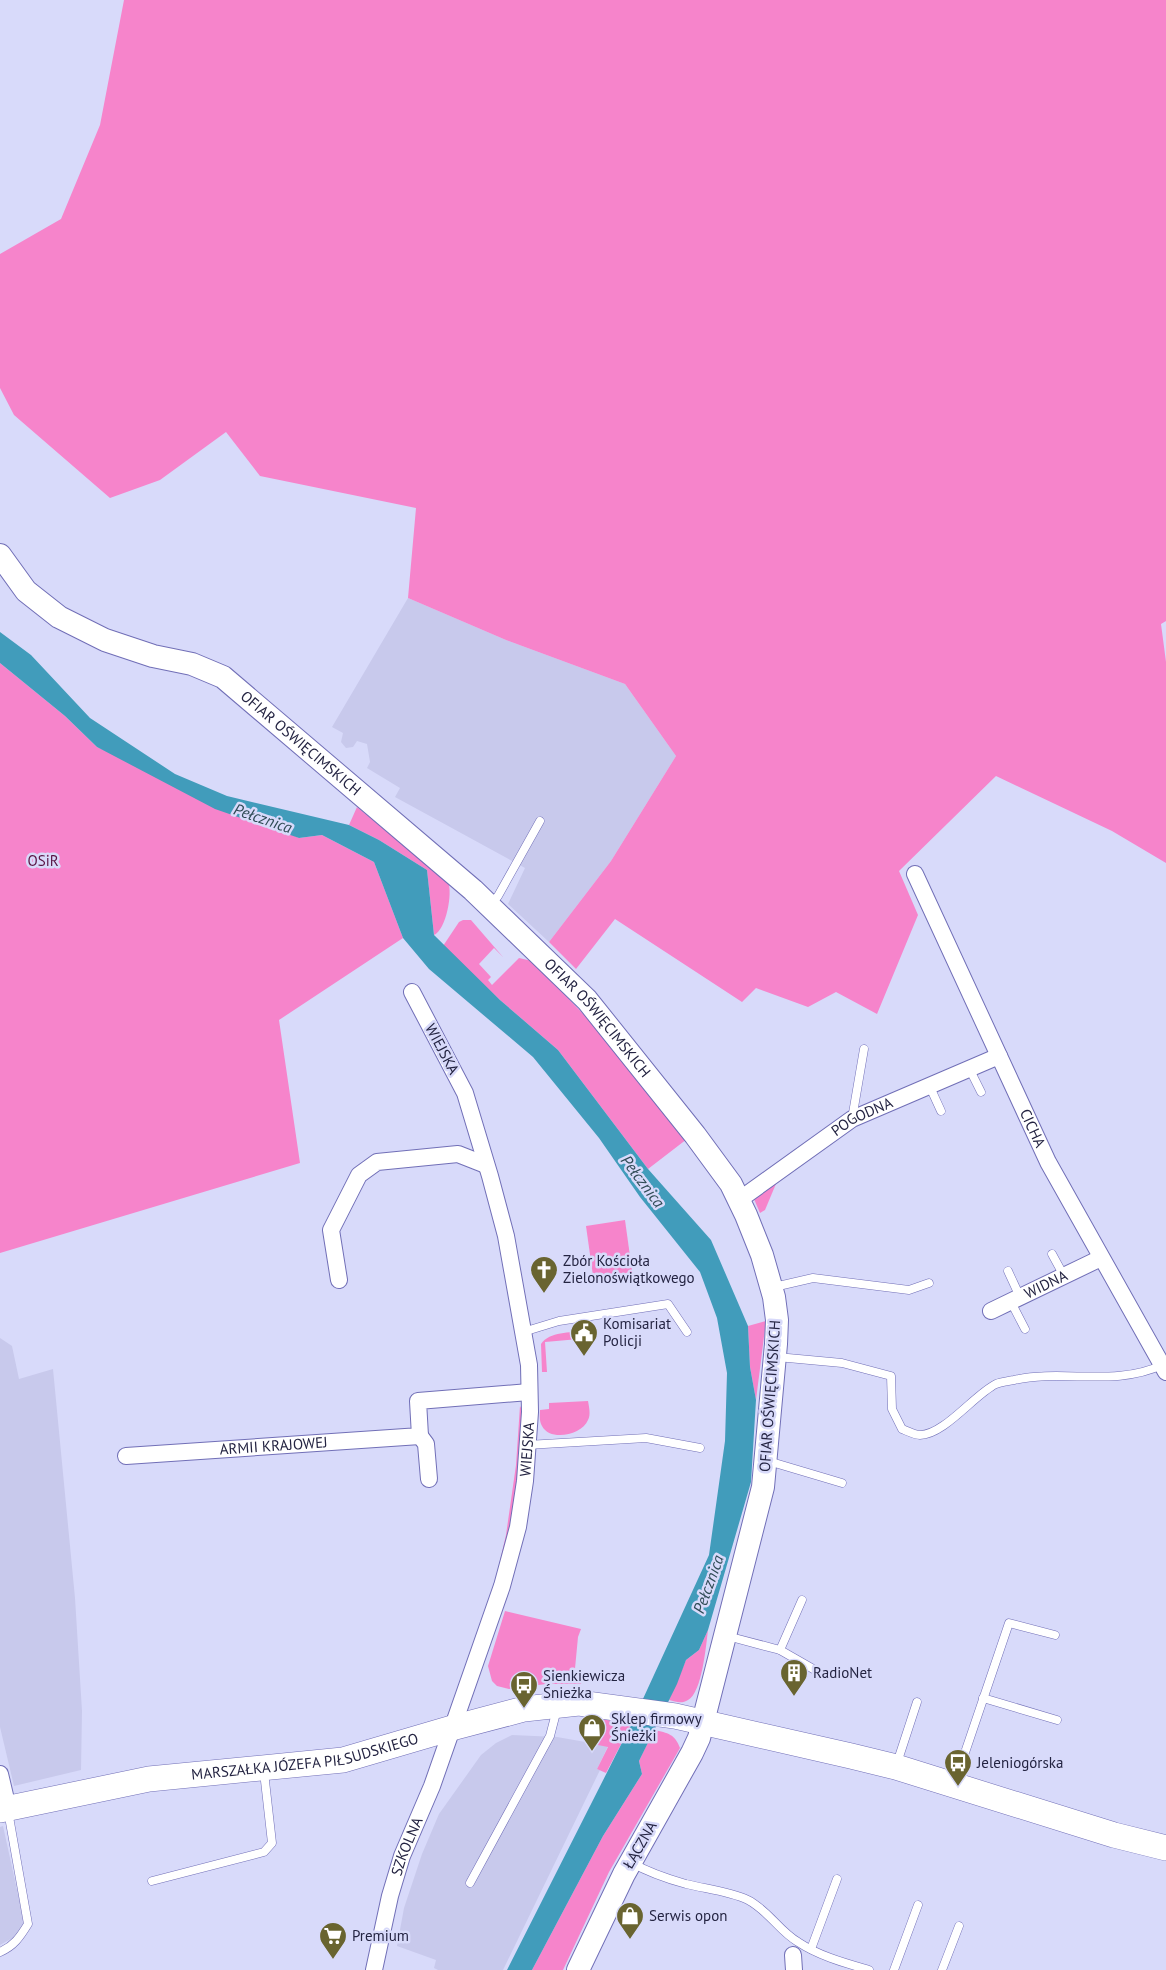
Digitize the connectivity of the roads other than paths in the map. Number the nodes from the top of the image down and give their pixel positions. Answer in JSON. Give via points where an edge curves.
{"nodes":[{"id":1,"x":0,"y":555,"type":"edge"},
{"id":2,"x":540,"y":821,"type":"dead end"},
{"id":3,"x":915,"y":874,"type":"dead end"},
{"id":4,"x":490,"y":906,"type":"junction"},
{"id":5,"x":412,"y":992,"type":"dead end"},
{"id":6,"x":864,"y":1049,"type":"dead end"},
{"id":7,"x":999,"y":1056,"type":"junction"},
{"id":8,"x":970,"y":1070,"type":"junction"},
{"id":9,"x":930,"y":1087,"type":"junction"},
{"id":10,"x":980,"y":1092,"type":"dead end"},
{"id":11,"x":941,"y":1111,"type":"dead end"},
{"id":12,"x":852,"y":1119,"type":"junction"},
{"id":13,"x":486,"y":1165,"type":"junction"},
{"id":14,"x":739,"y":1200,"type":"junction"},
{"id":15,"x":1052,"y":1254,"type":"dead end"},
{"id":16,"x":1101,"y":1258,"type":"junction"},
{"id":17,"x":1008,"y":1272,"type":"dead end"},
{"id":18,"x":1064,"y":1276,"type":"junction"},
{"id":19,"x":339,"y":1280,"type":"dead end"},
{"id":20,"x":929,"y":1283,"type":"dead end"},
{"id":21,"x":772,"y":1287,"type":"junction"},
{"id":22,"x":1016,"y":1299,"type":"junction"},
{"id":23,"x":991,"y":1312,"type":"dead end"},
{"id":24,"x":1025,"y":1329,"type":"dead end"},
{"id":25,"x":523,"y":1332,"type":"junction"},
{"id":26,"x":687,"y":1332,"type":"dead end"},
{"id":27,"x":775,"y":1356,"type":"junction"},
{"id":28,"x":1164,"y":1368,"type":"edge"},
{"id":29,"x":529,"y":1392,"type":"junction"},
{"id":30,"x":420,"y":1436,"type":"junction"},
{"id":31,"x":528,"y":1445,"type":"junction"},
{"id":32,"x":700,"y":1448,"type":"dead end"},
{"id":33,"x":126,"y":1456,"type":"dead end"},
{"id":34,"x":765,"y":1460,"type":"junction"},
{"id":35,"x":429,"y":1479,"type":"dead end"},
{"id":36,"x":842,"y":1483,"type":"dead end"},
{"id":37,"x":802,"y":1600,"type":"dead end"},
{"id":38,"x":1055,"y":1635,"type":"dead end"},
{"id":39,"x":725,"y":1636,"type":"junction"},
{"id":40,"x":780,"y":1650,"type":"junction"},
{"id":41,"x":822,"y":1674,"type":"dead end"},
{"id":42,"x":982,"y":1698,"type":"junction"},
{"id":43,"x":917,"y":1702,"type":"dead end"},
{"id":44,"x":558,"y":1705,"type":"junction"},
{"id":45,"x":1057,"y":1720,"type":"dead end"},
{"id":46,"x":703,"y":1722,"type":"junction"},
{"id":47,"x":452,"y":1728,"type":"junction"},
{"id":48,"x":896,"y":1767,"type":"junction"},
{"id":49,"x":264,"y":1768,"type":"junction"},
{"id":50,"x":0,"y":1774,"type":"edge"},
{"id":51,"x":954,"y":1786,"type":"junction"},
{"id":52,"x":4,"y":1809,"type":"edge"},
{"id":53,"x":1166,"y":1848,"type":"edge"},
{"id":54,"x":630,"y":1862,"type":"junction"},
{"id":55,"x":837,"y":1879,"type":"dead end"},
{"id":56,"x":152,"y":1881,"type":"dead end"},
{"id":57,"x":470,"y":1883,"type":"dead end"},
{"id":58,"x":918,"y":1905,"type":"dead end"},
{"id":59,"x":959,"y":1926,"type":"dead end"},
{"id":60,"x":811,"y":1949,"type":"junction"},
{"id":61,"x":0,"y":1952,"type":"edge"},
{"id":62,"x":374,"y":1970,"type":"edge"},
{"id":63,"x":578,"y":1970,"type":"edge"},
{"id":64,"x":869,"y":1970,"type":"edge"},
{"id":65,"x":894,"y":1970,"type":"edge"},
{"id":66,"x":942,"y":1970,"type":"edge"}],
"edges":[{"from":1,"to":4,"type":"street","name":"OFIAR OŚWIĘCIMSKICH","via":[[26,591],[59,617],[105,640],[153,656],[192,664],[223,677]]},
{"from":2,"to":4,"type":"lane"},
{"from":3,"to":7,"type":"street","name":"CICHA"},
{"from":4,"to":14,"type":"street","name":"OFIAR OŚWIĘCIMSKICH","via":[[587,1000],[695,1135]]},
{"from":5,"to":13,"type":"street","name":"WIEJSKA","via":[[465,1093]]},
{"from":6,"to":12,"type":"lane"},
{"from":7,"to":8,"type":"street","name":"POGODNA"},
{"from":7,"to":16,"type":"street","name":"CICHA","via":[[1048,1162]]},
{"from":8,"to":9,"type":"street","name":"POGODNA"},
{"from":8,"to":10,"type":"lane"},
{"from":9,"to":11,"type":"lane"},
{"from":9,"to":12,"type":"street","name":"POGODNA"},
{"from":12,"to":14,"type":"street","name":"POGODNA"},
{"from":13,"to":19,"type":"street","via":[[458,1154],[378,1162],[359,1175],[331,1230]]},
{"from":13,"to":25,"type":"street","name":"WIEJSKA","via":[[506,1236]]},
{"from":14,"to":21,"type":"street","name":"OFIAR OŚWIĘCIMSKICH"},
{"from":15,"to":18,"type":"lane"},
{"from":16,"to":18,"type":"street","name":"WIDNA"},
{"from":16,"to":28,"type":"street","name":"CICHA"},
{"from":17,"to":22,"type":"lane"},
{"from":18,"to":22,"type":"street","name":"WIDNA"},
{"from":20,"to":21,"type":"lane","via":[[909,1290],[813,1278]]},
{"from":21,"to":27,"type":"street","name":"OFIAR OŚWIĘCIMSKICH","via":[[777,1320]]},
{"from":22,"to":23,"type":"street","name":"WIDNA"},
{"from":22,"to":24,"type":"lane"},
{"from":25,"to":26,"type":"lane","via":[[559,1321],[668,1304]]},
{"from":25,"to":29,"type":"street","name":"WIEJSKA","via":[[529,1365]]},
{"from":27,"to":28,"type":"lane","via":[[842,1363],[891,1376],[892,1409],[902,1429],[920,1435],[933,1432],[996,1384],[1033,1376],[1118,1376]]},
{"from":27,"to":34,"type":"street","name":"OFIAR OŚWIĘCIMSKICH"},
{"from":29,"to":30,"type":"street","via":[[418,1401]]},
{"from":29,"to":31,"type":"street","name":"WIEJSKA"},
{"from":30,"to":33,"type":"street","name":"ARMII KRAJOWEJ"},
{"from":30,"to":35,"type":"street","via":[[426,1444]]},
{"from":31,"to":32,"type":"lane","via":[[646,1438]]},
{"from":31,"to":47,"type":"street","name":"WIEJSKA","via":[[518,1527],[502,1586]]},
{"from":34,"to":36,"type":"lane"},
{"from":34,"to":39,"type":"street","name":"OFIAR OŚWIĘCIMSKICH","via":[[762,1487]]},
{"from":37,"to":40,"type":"lane"},
{"from":38,"to":42,"type":"lane","via":[[1009,1623]]},
{"from":39,"to":40,"type":"lane"},
{"from":39,"to":46,"type":"street","name":"OFIAR OŚWIĘCIMSKICH"},
{"from":40,"to":41,"type":"lane"},
{"from":42,"to":45,"type":"lane"},
{"from":42,"to":51,"type":"lane"},
{"from":43,"to":48,"type":"lane"},
{"from":44,"to":46,"type":"main road","name":"MARSZAŁKA JÓZEFA PIŁSUDSKIEGO","via":[[579,1702]]},
{"from":44,"to":47,"type":"main road","name":"MARSZAŁKA JÓZEFA PIŁSUDSKIEGO"},
{"from":44,"to":57,"type":"lane","via":[[550,1736]]},
{"from":46,"to":48,"type":"main road"},
{"from":46,"to":54,"type":"street","name":"ŁĄCZNA","via":[[692,1753]]},
{"from":47,"to":49,"type":"main road","name":"MARSZAŁKA JÓZEFA PIŁSUDSKIEGO","via":[[343,1760]]},
{"from":47,"to":62,"type":"street","name":"SZKOLNA","via":[[402,1856]]},
{"from":48,"to":51,"type":"main road"},
{"from":49,"to":52,"type":"main road","name":"MARSZAŁKA JÓZEFA PIŁSUDSKIEGO","via":[[149,1778]]},
{"from":49,"to":56,"type":"lane","via":[[272,1843],[264,1852]]},
{"from":50,"to":52,"type":"street"},
{"from":51,"to":53,"type":"main road"},
{"from":52,"to":61,"type":"lane","via":[[28,1924],[18,1941]]},
{"from":54,"to":60,"type":"lane","via":[[683,1883],[747,1900],[797,1942]]},
{"from":54,"to":63,"type":"street","name":"ŁĄCZNA"},
{"from":55,"to":60,"type":"lane"},
{"from":58,"to":65,"type":"lane"},
{"from":59,"to":66,"type":"lane"},
{"from":60,"to":64,"type":"lane"}]}
